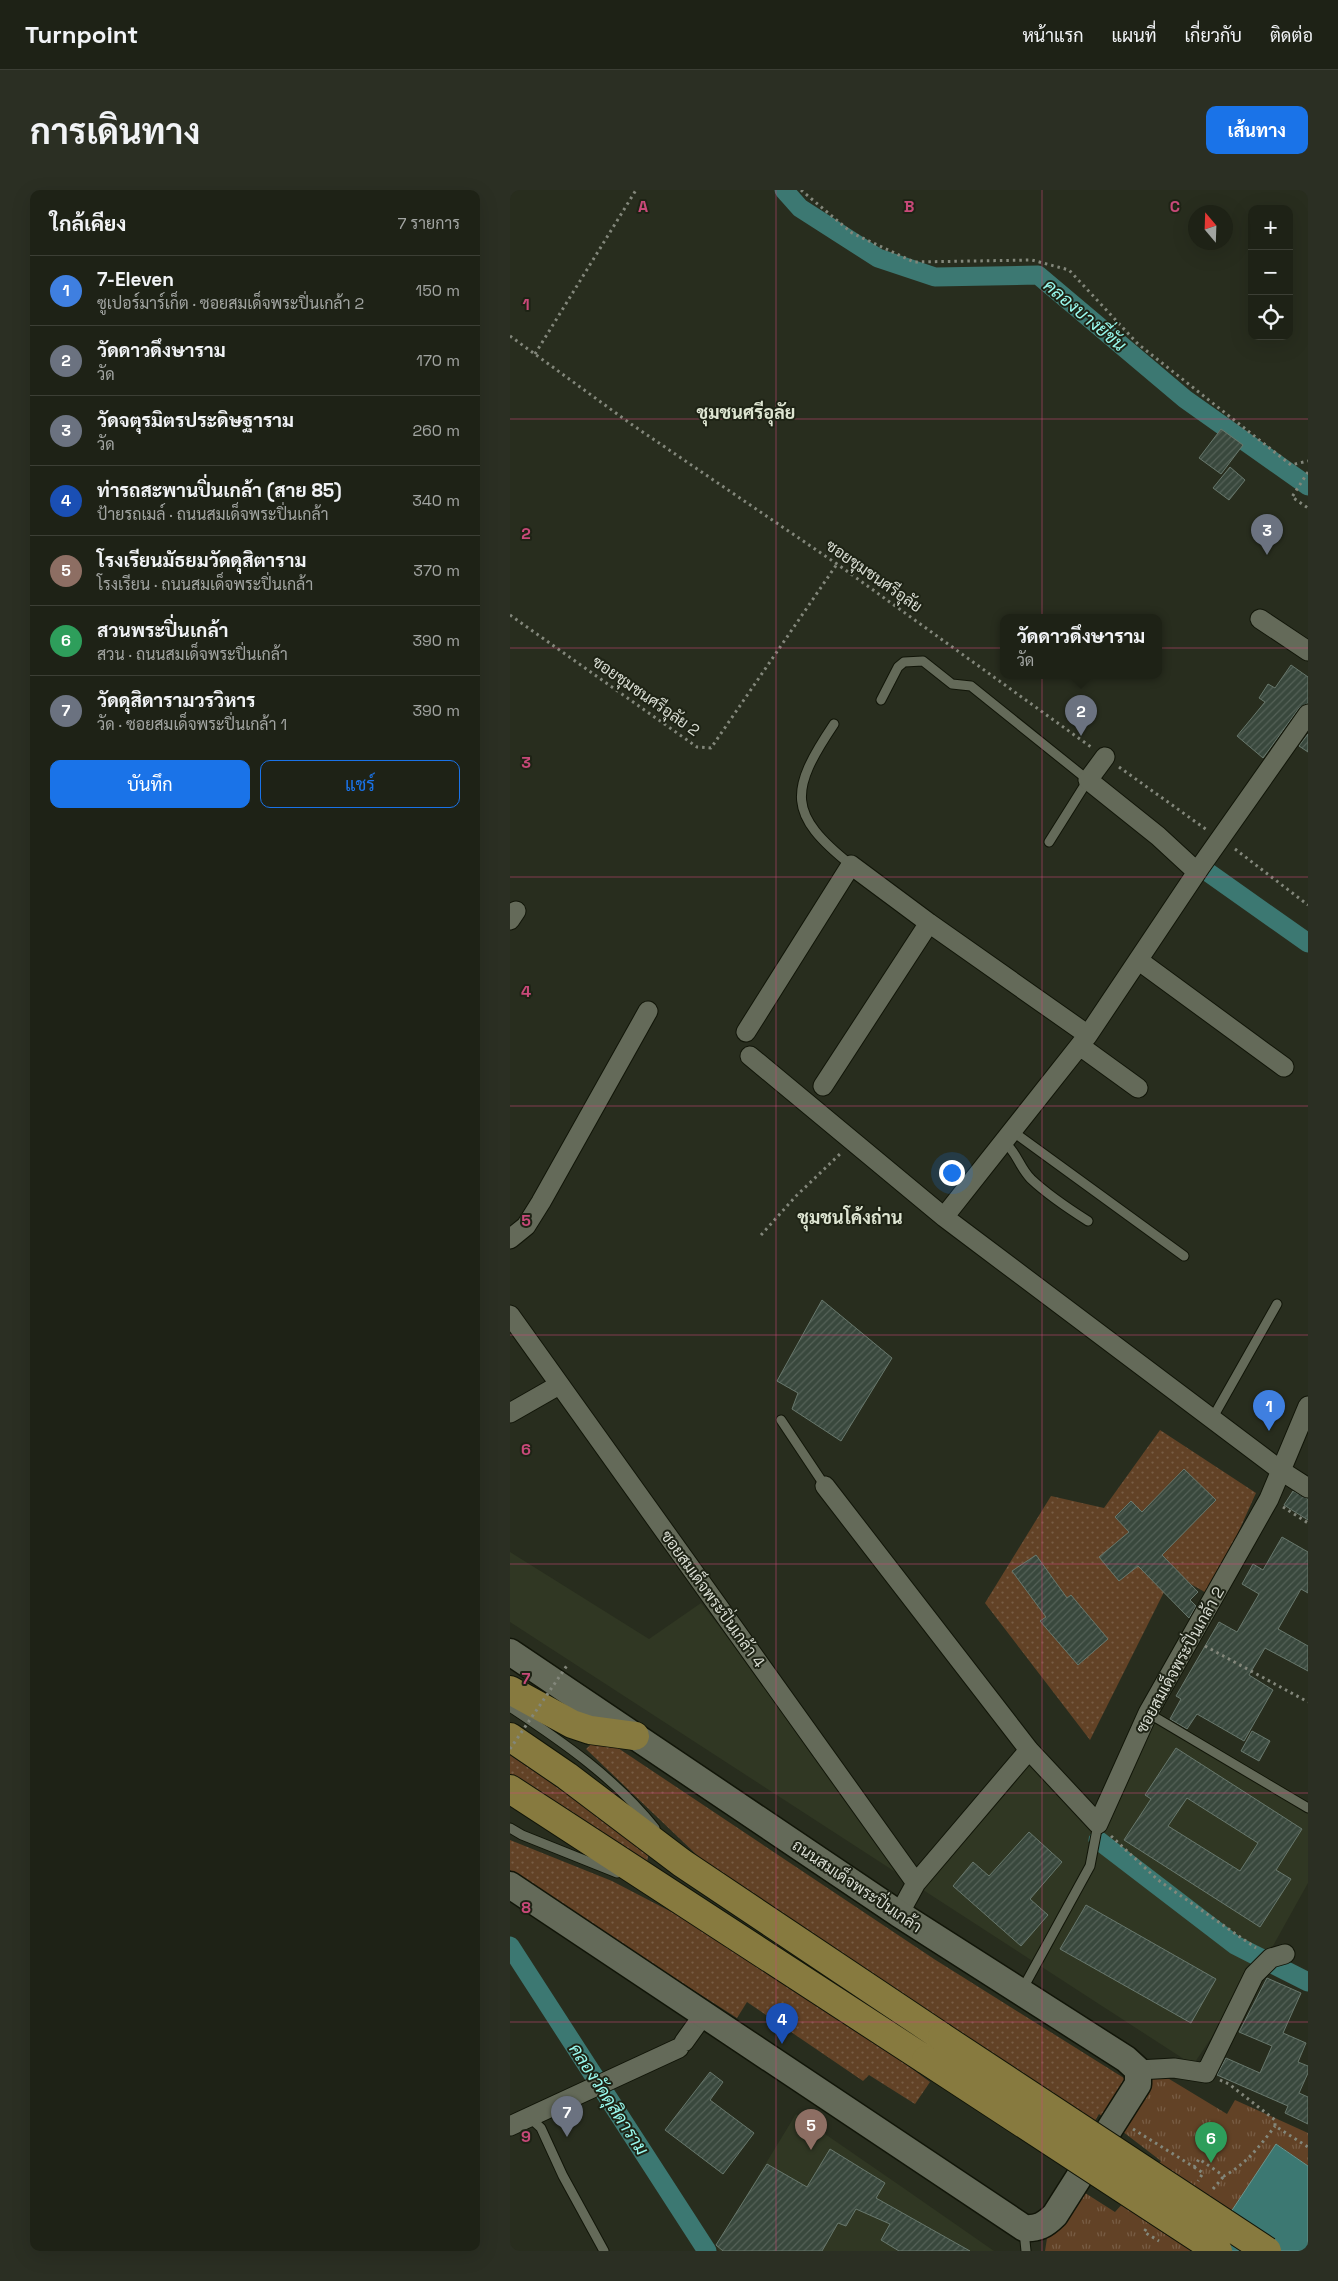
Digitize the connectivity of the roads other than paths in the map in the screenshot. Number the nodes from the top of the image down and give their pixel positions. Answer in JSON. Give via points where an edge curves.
{"nodes":[{"id":1,"x":1260,"y":619,"type":"dead end"},
{"id":2,"x":1308,"y":651,"type":"edge"},
{"id":3,"x":881,"y":700,"type":"dead end"},
{"id":4,"x":1308,"y":714,"type":"edge"},
{"id":5,"x":834,"y":724,"type":"dead end"},
{"id":6,"x":1105,"y":757,"type":"road end"},
{"id":7,"x":1088,"y":780,"type":"junction"},
{"id":8,"x":1049,"y":842,"type":"dead end"},
{"id":9,"x":851,"y":865,"type":"junction"},
{"id":10,"x":1197,"y":872,"type":"junction"},
{"id":11,"x":928,"y":923,"type":"junction"},
{"id":12,"x":1138,"y":960,"type":"junction"},
{"id":13,"x":648,"y":1011,"type":"dead end"},
{"id":14,"x":746,"y":1032,"type":"dead end"},
{"id":15,"x":1084,"y":1040,"type":"junction"},
{"id":16,"x":750,"y":1056,"type":"dead end"},
{"id":17,"x":1284,"y":1067,"type":"dead end"},
{"id":18,"x":823,"y":1086,"type":"dead end"},
{"id":19,"x":1138,"y":1088,"type":"dead end"},
{"id":20,"x":1008,"y":1136,"type":"junction"},
{"id":21,"x":944,"y":1217,"type":"junction"},
{"id":22,"x":1088,"y":1221,"type":"dead end"},
{"id":23,"x":510,"y":1239,"type":"edge"},
{"id":24,"x":1184,"y":1256,"type":"dead end"},
{"id":25,"x":1277,"y":1304,"type":"dead end"},
{"id":26,"x":510,"y":1315,"type":"edge"},
{"id":27,"x":559,"y":1385,"type":"junction"},
{"id":28,"x":1308,"y":1406,"type":"edge"},
{"id":29,"x":510,"y":1413,"type":"edge"},
{"id":30,"x":1212,"y":1419,"type":"junction"},
{"id":31,"x":781,"y":1420,"type":"dead end"},
{"id":32,"x":1280,"y":1470,"type":"junction"},
{"id":33,"x":825,"y":1486,"type":"joint"},
{"id":34,"x":1308,"y":1488,"type":"edge"},
{"id":35,"x":510,"y":1652,"type":"edge"},
{"id":36,"x":510,"y":1690,"type":"edge"},
{"id":37,"x":510,"y":1707,"type":"edge"},
{"id":38,"x":1148,"y":1713,"type":"junction"},
{"id":39,"x":635,"y":1736,"type":"junction"},
{"id":40,"x":510,"y":1737,"type":"edge"},
{"id":41,"x":1029,"y":1750,"type":"junction"},
{"id":42,"x":510,"y":1789,"type":"edge"},
{"id":43,"x":1308,"y":1808,"type":"edge"},
{"id":44,"x":1098,"y":1824,"type":"junction"},
{"id":45,"x":510,"y":1829,"type":"edge"},
{"id":46,"x":682,"y":1863,"type":"junction"},
{"id":47,"x":916,"y":1883,"type":"junction"},
{"id":48,"x":510,"y":1885,"type":"edge"},
{"id":49,"x":675,"y":1895,"type":"junction"},
{"id":50,"x":898,"y":1914,"type":"junction"},
{"id":51,"x":1278,"y":1956,"type":"road end"},
{"id":52,"x":1021,"y":1993,"type":"junction"},
{"id":53,"x":704,"y":2014,"type":"junction"},
{"id":54,"x":1138,"y":2070,"type":"junction"},
{"id":55,"x":529,"y":2117,"type":"junction"},
{"id":56,"x":510,"y":2126,"type":"edge"},
{"id":57,"x":1025,"y":2239,"type":"edge"},
{"id":58,"x":604,"y":2251,"type":"edge"},
{"id":59,"x":1218,"y":2251,"type":"edge"},
{"id":60,"x":1267,"y":2251,"type":"edge"}],
"edges":[{"from":1,"to":2,"type":"street"},
{"from":3,"to":7,"type":"lane","via":[[904,662],[923,661],[952,684],[971,686]]},
{"from":4,"to":10,"type":"street"},
{"from":5,"to":9,"type":"lane","via":[[815,752],[803,780],[802,810],[825,844]]},
{"from":6,"to":7,"type":"street"},
{"from":7,"to":8,"type":"lane"},
{"from":7,"to":10,"type":"street"},
{"from":9,"to":11,"type":"street"},
{"from":9,"to":14,"type":"street"},
{"from":10,"to":12,"type":"street"},
{"from":11,"to":15,"type":"street"},
{"from":11,"to":18,"type":"street"},
{"from":12,"to":15,"type":"street"},
{"from":12,"to":17,"type":"street"},
{"from":13,"to":23,"type":"street","via":[[541,1202],[526,1226]]},
{"from":15,"to":19,"type":"street"},
{"from":15,"to":20,"type":"street"},
{"from":16,"to":21,"type":"street"},
{"from":20,"to":21,"type":"street"},
{"from":20,"to":22,"type":"lane","via":[[1022,1168],[1031,1179]]},
{"from":20,"to":24,"type":"lane"},
{"from":21,"to":30,"type":"street"},
{"from":25,"to":30,"type":"lane"},
{"from":26,"to":27,"type":"street","name":"ซอยสมเด็จพระปิ่นเกล้า 4"},
{"from":27,"to":29,"type":"street"},
{"from":27,"to":47,"type":"street","name":"ซอยสมเด็จพระปิ่นเกล้า 4"},
{"from":28,"to":32,"type":"street","name":"ซอยสมเด็จพระปิ่นเกล้า 2"},
{"from":30,"to":32,"type":"street"},
{"from":31,"to":33,"type":"lane"},
{"from":32,"to":34,"type":"street"},
{"from":32,"to":38,"type":"street","name":"ซอยสมเด็จพระปิ่นเกล้า 2","via":[[1270,1499]]},
{"from":33,"to":41,"type":"street"},
{"from":35,"to":39,"type":"main road","name":"ถนนสมเด็จพระปิ่นเกล้า"},
{"from":36,"to":39,"type":"main road","via":[[572,1724],[606,1734]]},
{"from":37,"to":46,"type":"lane","via":[[569,1746],[636,1805]]},
{"from":38,"to":43,"type":"lane"},
{"from":38,"to":44,"type":"street","name":"ซอยสมเด็จพระปิ่นเกล้า 2"},
{"from":39,"to":50,"type":"main road","name":"ถนนสมเด็จพระปิ่นเกล้า"},
{"from":40,"to":46,"type":"main road"},
{"from":41,"to":44,"type":"street"},
{"from":41,"to":47,"type":"street"},
{"from":42,"to":49,"type":"main road"},
{"from":44,"to":52,"type":"lane","via":[[1090,1866]]},
{"from":45,"to":49,"type":"lane"},
{"from":46,"to":60,"type":"main road","bridge":true},
{"from":47,"to":50,"type":"street"},
{"from":48,"to":53,"type":"main road"},
{"from":49,"to":59,"type":"main road","bridge":true},
{"from":50,"to":52,"type":"main road","name":"ถนนสมเด็จพระปิ่นเกล้า"},
{"from":51,"to":54,"type":"street","via":[[1254,1975],[1206,2073],[1174,2068]]},
{"from":52,"to":54,"type":"main road","name":"ถนนสมเด็จพระปิ่นเกล้า","via":[[1126,2059]]},
{"from":53,"to":55,"type":"street","via":[[682,2045]]},
{"from":53,"to":57,"type":"main road"},
{"from":54,"to":57,"type":"main road","via":[[1138,2084],[1055,2215]]},
{"from":55,"to":56,"type":"street"},
{"from":55,"to":58,"type":"lane","via":[[541,2128]]}]}
